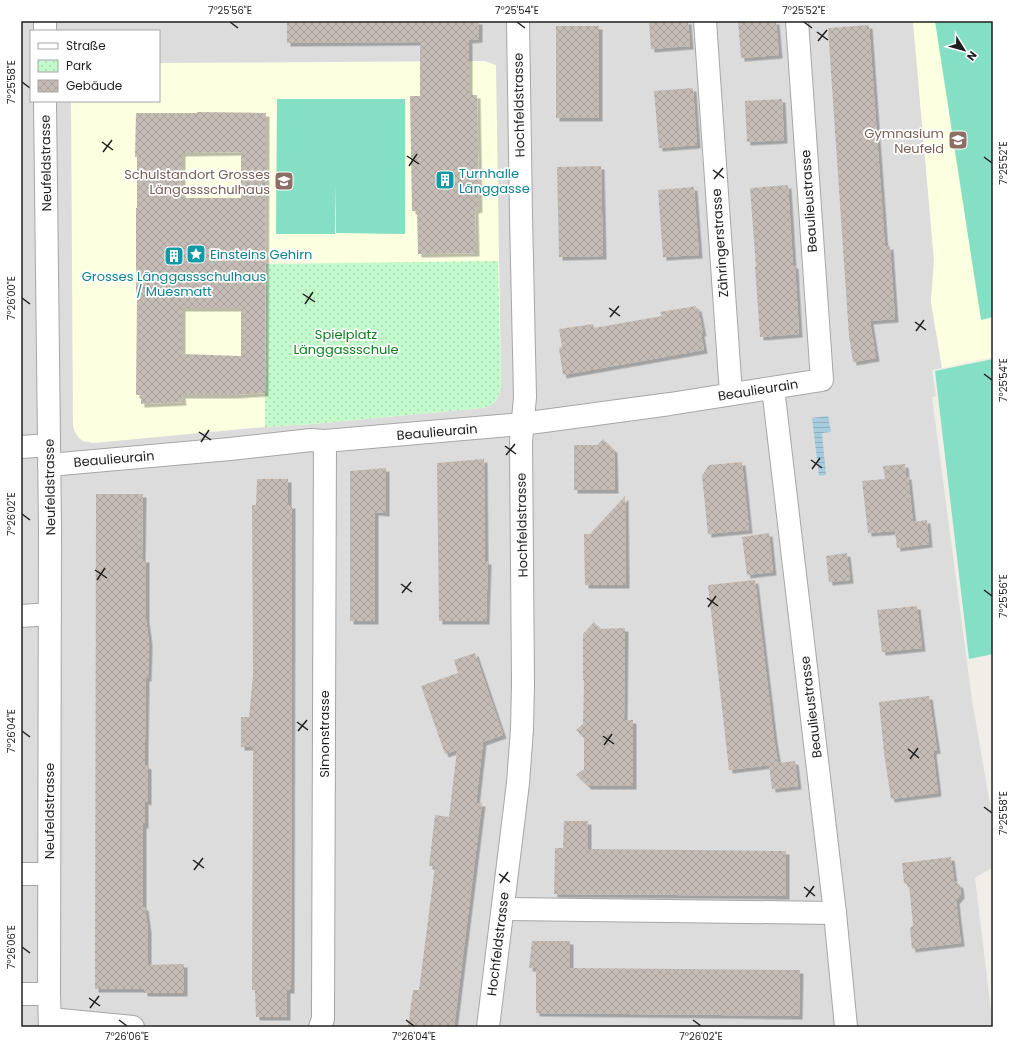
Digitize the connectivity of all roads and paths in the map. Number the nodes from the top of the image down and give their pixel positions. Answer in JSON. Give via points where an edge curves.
{"nodes":[{"id":1,"x":518,"y":21,"type":"edge"},
{"id":2,"x":704,"y":21,"type":"edge"},
{"id":3,"x":797,"y":21,"type":"edge"},
{"id":4,"x":46,"y":102,"type":"edge"},
{"id":5,"x":822,"y":380,"type":"joint"},
{"id":6,"x":773,"y":388,"type":"junction"},
{"id":7,"x":731,"y":394,"type":"junction"},
{"id":8,"x":522,"y":424,"type":"junction"},
{"id":9,"x":325,"y":441,"type":"junction"},
{"id":10,"x":21,"y":447,"type":"edge"},
{"id":11,"x":49,"y":455,"type":"junction"},
{"id":12,"x":50,"y":614,"type":"junction"},
{"id":13,"x":21,"y":616,"type":"edge"},
{"id":14,"x":21,"y":874,"type":"edge"},
{"id":15,"x":50,"y":874,"type":"junction"},
{"id":16,"x":503,"y":909,"type":"junction"},
{"id":17,"x":835,"y":913,"type":"junction"},
{"id":18,"x":21,"y":994,"type":"edge"},
{"id":19,"x":49,"y":994,"type":"junction"},
{"id":20,"x":50,"y":1023,"type":"edge"},
{"id":21,"x":133,"y":1027,"type":"edge"},
{"id":22,"x":320,"y":1027,"type":"edge"},
{"id":23,"x":488,"y":1027,"type":"edge"},
{"id":24,"x":846,"y":1027,"type":"edge"}],
"edges":[{"from":1,"to":8,"type":"street","name":"Hochfeldstrasse","via":[[525,397]]},
{"from":2,"to":7,"type":"street","name":"Zähringerstrasse"},
{"from":3,"to":5,"type":"street","name":"Beaulieustrasse"},
{"from":4,"to":11,"type":"street","name":"Neufeldstrasse"},
{"from":5,"to":6,"type":"street","name":"Beaulieurain"},
{"from":6,"to":7,"type":"street","name":"Beaulieurain"},
{"from":6,"to":17,"type":"street","name":"Beaulieustrasse"},
{"from":7,"to":8,"type":"street","name":"Beaulieurain"},
{"from":8,"to":9,"type":"street","name":"Beaulieurain"},
{"from":8,"to":16,"type":"street","name":"Hochfeldstrasse","via":[[522,729]]},
{"from":9,"to":11,"type":"street","name":"Beaulieurain","via":[[311,440],[230,449]]},
{"from":9,"to":22,"type":"street","name":"Simonstrasse","via":[[323,1019]]},
{"from":10,"to":11,"type":"street","name":"Beaulieurain"},
{"from":11,"to":12,"type":"street","name":"Neufeldstrasse"},
{"from":12,"to":13,"type":"street"},
{"from":12,"to":15,"type":"street","name":"Neufeldstrasse"},
{"from":14,"to":15,"type":"street","name":"Neufeldstrasse"},
{"from":15,"to":19,"type":"street","name":"Neufeldstrasse"},
{"from":16,"to":17,"type":"street"},
{"from":16,"to":23,"type":"street","name":"Hochfeldstrasse"},
{"from":17,"to":24,"type":"street","name":"Beaulieustrasse"},
{"from":18,"to":19,"type":"street"},
{"from":19,"to":20,"type":"street","name":"Neufeldstrasse"},
{"from":20,"to":21,"type":"street"}]}
